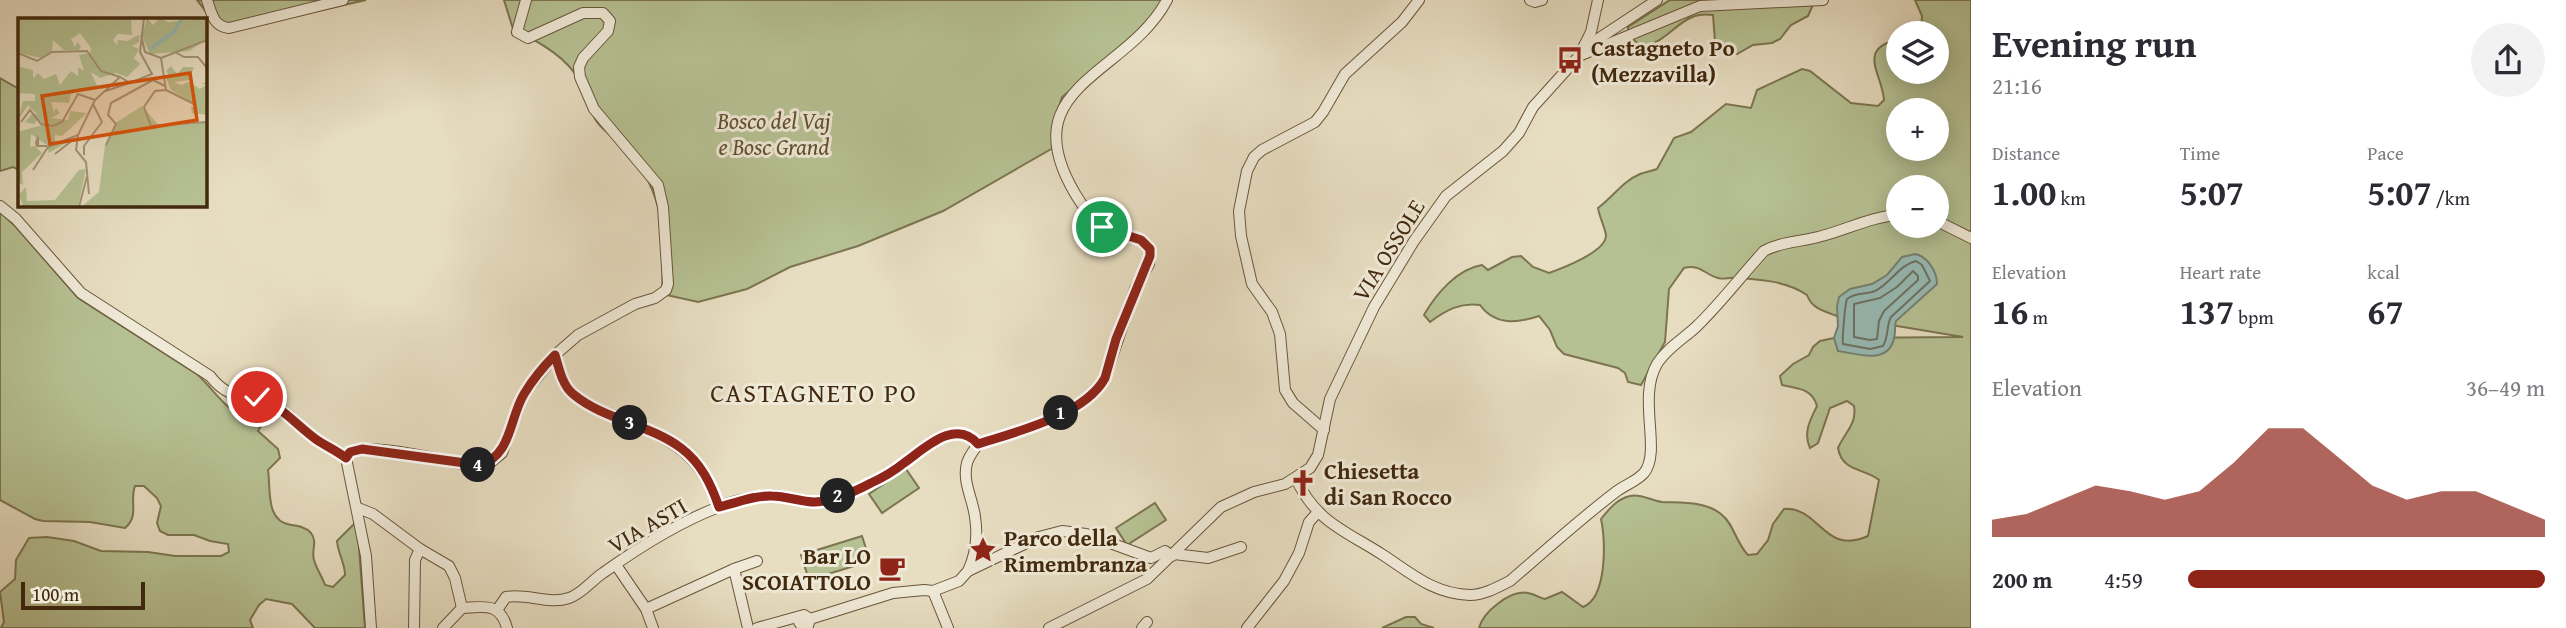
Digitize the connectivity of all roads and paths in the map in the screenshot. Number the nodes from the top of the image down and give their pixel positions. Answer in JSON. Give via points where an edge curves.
{"nodes":[{"id":1,"x":207,"y":0,"type":"edge"},
{"id":2,"x":342,"y":0,"type":"edge"},
{"id":3,"x":526,"y":0,"type":"edge"},
{"id":4,"x":1167,"y":0,"type":"edge"},
{"id":5,"x":1419,"y":0,"type":"edge"},
{"id":6,"x":1530,"y":0,"type":"edge"},
{"id":7,"x":1542,"y":0,"type":"edge"},
{"id":8,"x":1598,"y":0,"type":"edge"},
{"id":9,"x":1657,"y":0,"type":"edge"},
{"id":10,"x":1823,"y":0,"type":"edge"},
{"id":11,"x":1585,"y":45,"type":"junction"},
{"id":12,"x":1579,"y":55,"type":"junction"},
{"id":13,"x":0,"y":206,"type":"edge"},
{"id":14,"x":1886,"y":217,"type":"edge"},
{"id":15,"x":1949,"y":227,"type":"edge"},
{"id":16,"x":1971,"y":238,"type":"edge"},
{"id":17,"x":555,"y":355,"type":"junction"},
{"id":18,"x":1324,"y":430,"type":"junction"},
{"id":19,"x":978,"y":444,"type":"junction"},
{"id":20,"x":346,"y":458,"type":"junction"},
{"id":21,"x":1296,"y":479,"type":"junction"},
{"id":22,"x":719,"y":507,"type":"junction"},
{"id":23,"x":358,"y":508,"type":"junction"},
{"id":24,"x":1318,"y":512,"type":"junction"},
{"id":25,"x":1241,"y":547,"type":"dead end"},
{"id":26,"x":420,"y":549,"type":"junction"},
{"id":27,"x":1173,"y":555,"type":"junction"},
{"id":28,"x":757,"y":561,"type":"dead end"},
{"id":29,"x":616,"y":565,"type":"junction"},
{"id":30,"x":734,"y":569,"type":"junction"},
{"id":31,"x":968,"y":571,"type":"junction"},
{"id":32,"x":933,"y":592,"type":"junction"},
{"id":33,"x":462,"y":608,"type":"junction"},
{"id":34,"x":646,"y":609,"type":"junction"},
{"id":35,"x":497,"y":610,"type":"junction"},
{"id":36,"x":808,"y":624,"type":"edge"},
{"id":37,"x":372,"y":628,"type":"edge"},
{"id":38,"x":414,"y":628,"type":"edge"},
{"id":39,"x":443,"y":628,"type":"edge"},
{"id":40,"x":507,"y":628,"type":"edge"},
{"id":41,"x":653,"y":628,"type":"edge"},
{"id":42,"x":748,"y":628,"type":"edge"},
{"id":43,"x":757,"y":628,"type":"edge"},
{"id":44,"x":948,"y":628,"type":"edge"},
{"id":45,"x":1049,"y":628,"type":"edge"},
{"id":46,"x":1247,"y":628,"type":"edge"}],
"edges":[{"from":1,"to":2,"type":"street","via":[[214,20],[229,28]]},
{"from":3,"to":17,"type":"street","via":[[517,32],[528,38],[583,13],[603,13],[610,22],[608,31],[583,58],[580,77],[594,109],[658,185],[668,265],[666,290],[578,335]]},
{"from":4,"to":19,"type":"street","via":[[1134,41],[1074,90],[1059,124],[1058,150],[1065,176],[1092,218],[1102,227],[1141,240],[1150,249],[1149,264],[1135,289],[1105,378],[1099,389],[1071,408],[1029,429]]},
{"from":5,"to":18,"type":"street","via":[[1402,22],[1345,74],[1315,122],[1262,150],[1247,171],[1239,211],[1252,284],[1272,312],[1280,334],[1285,390]]},
{"from":6,"to":7,"type":"street"},
{"from":8,"to":11,"type":"street","name":"VIA OSSOLE"},
{"from":9,"to":11,"type":"street"},
{"from":10,"to":12,"type":"street","via":[[1700,6]]},
{"from":11,"to":12,"type":"street","name":"VIA OSSOLE"},
{"from":12,"to":18,"type":"street","name":"VIA OSSOLE","via":[[1533,107],[1503,151],[1446,195],[1433,211],[1374,307],[1330,398]]},
{"from":13,"to":20,"type":"street","via":[[81,293],[211,376],[227,393],[271,402]]},
{"from":14,"to":24,"type":"street","via":[[1764,251],[1697,327],[1657,364],[1647,410],[1650,463],[1642,475],[1510,581],[1471,595],[1424,584],[1342,533]]},
{"from":15,"to":16,"type":"street"},
{"from":17,"to":20,"type":"street","via":[[523,395],[502,453],[491,462],[468,465],[362,449]]},
{"from":17,"to":22,"type":"street","via":[[572,393],[682,449],[704,472]]},
{"from":18,"to":21,"type":"street","name":"VIA OSSOLE","via":[[1318,455]]},
{"from":19,"to":22,"type":"street","name":"VIA ASTI","via":[[962,435],[940,437],[872,483],[824,500],[770,495]]},
{"from":19,"to":31,"type":"street","via":[[966,472],[976,537],[975,557]]},
{"from":20,"to":23,"type":"street"},
{"from":21,"to":24,"type":"street"},
{"from":21,"to":27,"type":"street","via":[[1221,507]]},
{"from":22,"to":29,"type":"street","name":"VIA ASTI"},
{"from":23,"to":26,"type":"street"},
{"from":23,"to":37,"type":"street"},
{"from":24,"to":46,"type":"street","via":[[1309,522],[1284,581]]},
{"from":25,"to":27,"type":"street","via":[[1208,558]]},
{"from":26,"to":33,"type":"street","via":[[449,566]]},
{"from":26,"to":38,"type":"street","via":[[415,560]]},
{"from":27,"to":31,"type":"street","via":[[1165,551],[1151,558],[1086,534],[1062,531]]},
{"from":27,"to":45,"type":"street","via":[[1137,585]]},
{"from":28,"to":30,"type":"street"},
{"from":29,"to":34,"type":"street"},
{"from":29,"to":35,"type":"street","name":"VIA ASTI","via":[[570,598],[506,597]]},
{"from":30,"to":34,"type":"street"},
{"from":30,"to":42,"type":"street"},
{"from":31,"to":32,"type":"street","via":[[959,581]]},
{"from":32,"to":36,"type":"street","via":[[893,593]]},
{"from":32,"to":44,"type":"street"},
{"from":33,"to":35,"type":"street","via":[[489,606]]},
{"from":33,"to":39,"type":"street"},
{"from":34,"to":41,"type":"street"},
{"from":35,"to":40,"type":"street"},
{"from":36,"to":43,"type":"street"}]}
